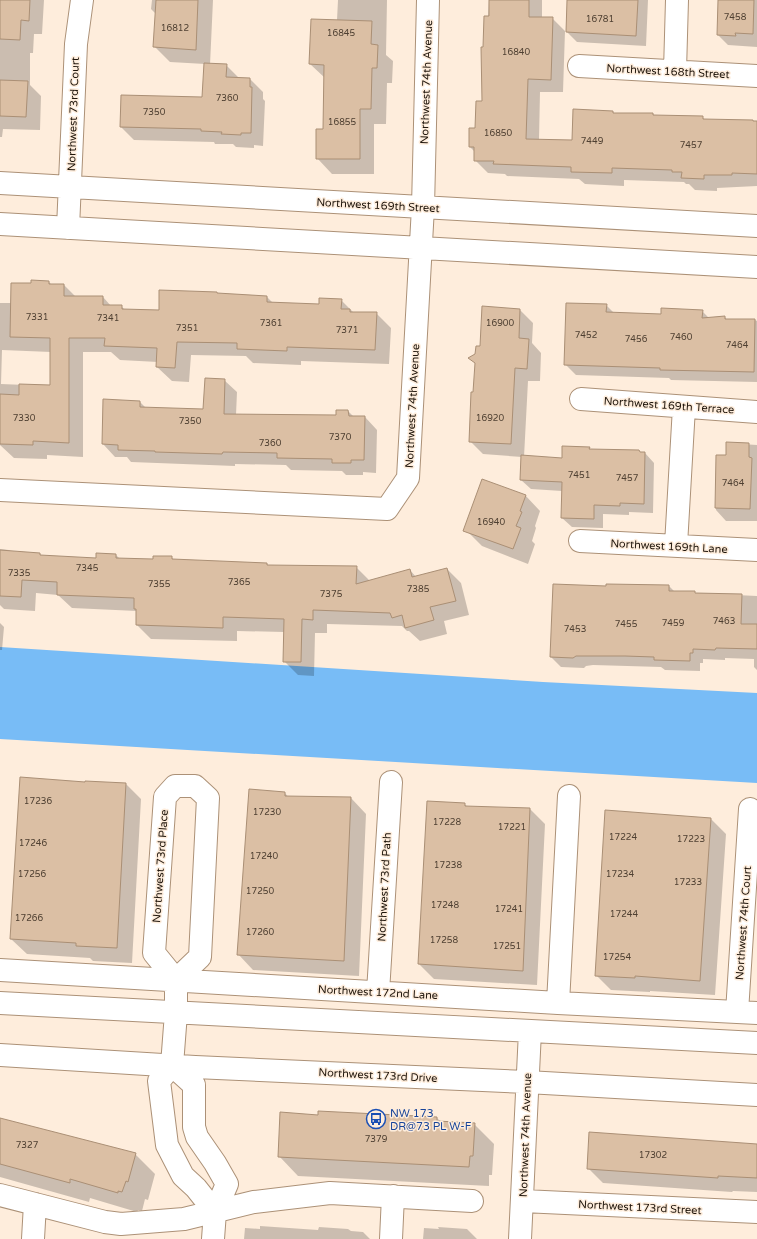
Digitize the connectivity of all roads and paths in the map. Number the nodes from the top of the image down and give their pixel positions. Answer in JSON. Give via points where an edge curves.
{"nodes":[{"id":1,"x":82,"y":0,"type":"edge"},
{"id":2,"x":428,"y":0,"type":"edge"},
{"id":3,"x":677,"y":0,"type":"edge"},
{"id":4,"x":579,"y":66,"type":"dead end"},
{"id":5,"x":674,"y":71,"type":"junction"},
{"id":6,"x":757,"y":76,"type":"edge"},
{"id":7,"x":0,"y":183,"type":"edge"},
{"id":8,"x":70,"y":187,"type":"junction"},
{"id":9,"x":423,"y":207,"type":"junction"},
{"id":10,"x":0,"y":224,"type":"edge"},
{"id":11,"x":757,"y":226,"type":"edge"},
{"id":12,"x":68,"y":228,"type":"junction"},
{"id":13,"x":421,"y":248,"type":"junction"},
{"id":14,"x":757,"y":267,"type":"edge"},
{"id":15,"x":581,"y":399,"type":"dead end"},
{"id":16,"x":684,"y":406,"type":"junction"},
{"id":17,"x":757,"y":412,"type":"edge"},
{"id":18,"x":0,"y":490,"type":"edge"},
{"id":19,"x":580,"y":541,"type":"dead end"},
{"id":20,"x":676,"y":545,"type":"junction"},
{"id":21,"x":757,"y":550,"type":"edge"},
{"id":22,"x":390,"y":782,"type":"dead end"},
{"id":23,"x":569,"y":796,"type":"dead end"},
{"id":24,"x":750,"y":809,"type":"dead end"},
{"id":25,"x":0,"y":970,"type":"edge"},
{"id":26,"x":176,"y":980,"type":"junction"},
{"id":27,"x":378,"y":992,"type":"junction"},
{"id":28,"x":0,"y":1003,"type":"edge"},
{"id":29,"x":558,"y":1003,"type":"junction"},
{"id":30,"x":747,"y":1012,"type":"edge"},
{"id":31,"x":176,"y":1013,"type":"junction"},
{"id":32,"x":530,"y":1030,"type":"junction"},
{"id":33,"x":757,"y":1043,"type":"edge"},
{"id":34,"x":0,"y":1055,"type":"edge"},
{"id":35,"x":172,"y":1065,"type":"junction"},
{"id":36,"x":527,"y":1082,"type":"junction"},
{"id":37,"x":757,"y":1095,"type":"edge"},
{"id":38,"x":0,"y":1195,"type":"edge"},
{"id":39,"x":393,"y":1196,"type":"junction"},
{"id":40,"x":472,"y":1201,"type":"dead end"},
{"id":41,"x":522,"y":1201,"type":"junction"},
{"id":42,"x":35,"y":1204,"type":"junction"},
{"id":43,"x":214,"y":1212,"type":"junction"},
{"id":44,"x":757,"y":1212,"type":"edge"},
{"id":45,"x":33,"y":1239,"type":"edge"},
{"id":46,"x":213,"y":1239,"type":"edge"},
{"id":47,"x":391,"y":1239,"type":"edge"},
{"id":48,"x":520,"y":1239,"type":"edge"}],
"edges":[{"from":1,"to":8,"type":"street","name":"Northwest 73rd Court","via":[[76,44]]},
{"from":2,"to":9,"type":"street","name":"Northwest 74th Avenue"},
{"from":3,"to":5,"type":"street"},
{"from":4,"to":5,"type":"street","name":"Northwest 168th Street"},
{"from":5,"to":6,"type":"street","name":"Northwest 168th Street"},
{"from":7,"to":8,"type":"street","name":"Northwest 169th Street"},
{"from":8,"to":9,"type":"street","name":"Northwest 169th Street"},
{"from":8,"to":12,"type":"street","name":"Northwest 73rd Court"},
{"from":9,"to":11,"type":"street","name":"Northwest 169th Street"},
{"from":9,"to":13,"type":"street","name":"Northwest 74th Avenue"},
{"from":10,"to":12,"type":"street"},
{"from":12,"to":13,"type":"street"},
{"from":13,"to":14,"type":"street"},
{"from":13,"to":18,"type":"street","name":"Northwest 74th Avenue","via":[[408,478],[387,508]]},
{"from":15,"to":16,"type":"street","name":"Northwest 169th Terrace"},
{"from":16,"to":17,"type":"street","name":"Northwest 169th Terrace"},
{"from":16,"to":20,"type":"street"},
{"from":19,"to":20,"type":"street","name":"Northwest 169th Lane"},
{"from":20,"to":21,"type":"street","name":"Northwest 169th Lane"},
{"from":22,"to":27,"type":"street","name":"Northwest 73rd Path"},
{"from":23,"to":29,"type":"street"},
{"from":24,"to":30,"type":"street","name":"Northwest 74th Court"},
{"from":25,"to":26,"type":"street","name":"Northwest 172nd Lane"},
{"from":26,"to":26,"type":"street","name":"Northwest 73rd Place","via":[[200,957],[208,798],[195,786],[175,786],[165,797],[154,953]]},
{"from":26,"to":27,"type":"street","name":"Northwest 172nd Lane"},
{"from":26,"to":31,"type":"street"},
{"from":27,"to":29,"type":"street","name":"Northwest 172nd Lane"},
{"from":28,"to":31,"type":"street"},
{"from":29,"to":30,"type":"street","name":"Northwest 172nd Lane"},
{"from":31,"to":32,"type":"street"},
{"from":31,"to":35,"type":"street"},
{"from":32,"to":33,"type":"street"},
{"from":32,"to":36,"type":"street","name":"Northwest 74th Avenue"},
{"from":34,"to":35,"type":"street","name":"Northwest 173rd Drive"},
{"from":35,"to":36,"type":"street","name":"Northwest 173rd Drive"},
{"from":35,"to":43,"type":"street","via":[[159,1082],[168,1145],[183,1176],[196,1188]]},
{"from":35,"to":43,"type":"street","via":[[194,1085],[194,1127],[197,1137],[216,1163],[227,1184]]},
{"from":36,"to":37,"type":"street","name":"Northwest 173rd Drive"},
{"from":36,"to":41,"type":"street","name":"Northwest 74th Avenue"},
{"from":38,"to":42,"type":"street"},
{"from":39,"to":40,"type":"street"},
{"from":39,"to":43,"type":"street","via":[[330,1193],[254,1202]]},
{"from":39,"to":47,"type":"street"},
{"from":41,"to":44,"type":"street","name":"Northwest 173rd Street"},
{"from":41,"to":48,"type":"street","name":"Northwest 74th Avenue"},
{"from":42,"to":43,"type":"street","via":[[121,1224],[184,1219]]},
{"from":42,"to":45,"type":"street"},
{"from":43,"to":46,"type":"street"}]}
